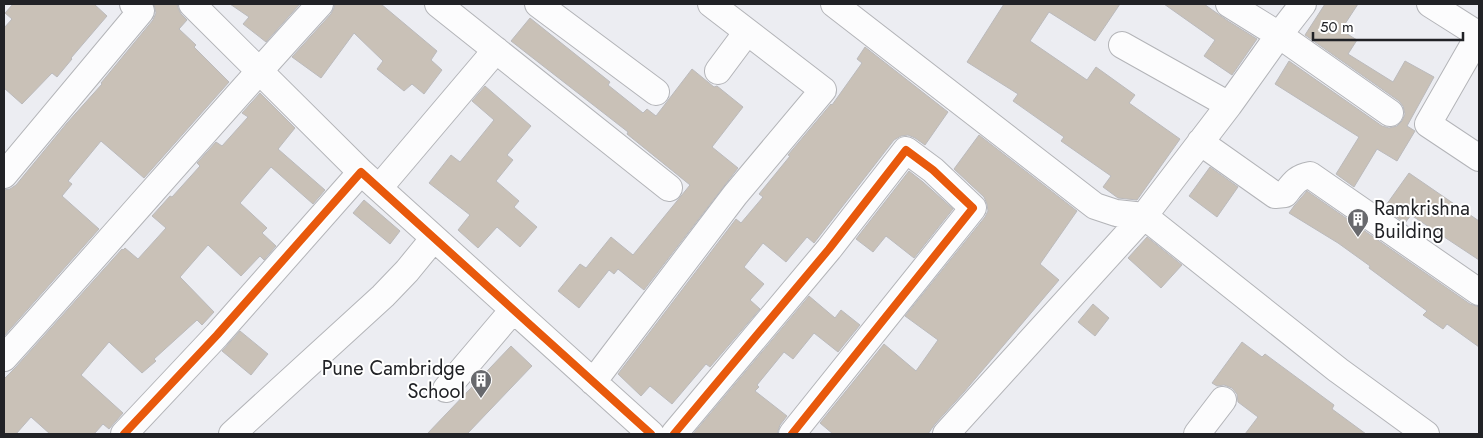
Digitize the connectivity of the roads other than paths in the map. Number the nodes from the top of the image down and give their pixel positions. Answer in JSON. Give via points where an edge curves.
{"nodes":[{"id":1,"x":133,"y":4,"type":"edge"},
{"id":2,"x":320,"y":4,"type":"edge"},
{"id":3,"x":438,"y":4,"type":"edge"},
{"id":4,"x":538,"y":4,"type":"edge"},
{"id":5,"x":710,"y":4,"type":"edge"},
{"id":6,"x":834,"y":4,"type":"edge"},
{"id":7,"x":1229,"y":4,"type":"edge"},
{"id":8,"x":1303,"y":4,"type":"edge"},
{"id":9,"x":1430,"y":4,"type":"edge"},
{"id":10,"x":195,"y":5,"type":"edge"},
{"id":11,"x":747,"y":32,"type":"junction"},
{"id":12,"x":1279,"y":35,"type":"junction"},
{"id":13,"x":1479,"y":35,"type":"edge"},
{"id":14,"x":1122,"y":45,"type":"dead end"},
{"id":15,"x":496,"y":50,"type":"junction"},
{"id":16,"x":259,"y":70,"type":"junction"},
{"id":17,"x":718,"y":71,"type":"dead end"},
{"id":18,"x":656,"y":92,"type":"dead end"},
{"id":19,"x":1229,"y":105,"type":"junction"},
{"id":20,"x":1390,"y":113,"type":"dead end"},
{"id":21,"x":1200,"y":142,"type":"junction"},
{"id":22,"x":1479,"y":158,"type":"edge"},
{"id":23,"x":4,"y":175,"type":"edge"},
{"id":24,"x":370,"y":180,"type":"junction"},
{"id":25,"x":669,"y":188,"type":"dead end"},
{"id":26,"x":1144,"y":216,"type":"junction"},
{"id":27,"x":434,"y":238,"type":"junction"},
{"id":28,"x":1479,"y":292,"type":"edge"},
{"id":29,"x":513,"y":310,"type":"junction"},
{"id":30,"x":4,"y":358,"type":"edge"},
{"id":31,"x":593,"y":382,"type":"junction"},
{"id":32,"x":446,"y":389,"type":"dead end"},
{"id":33,"x":1223,"y":400,"type":"dead end"},
{"id":34,"x":124,"y":434,"type":"edge"},
{"id":35,"x":232,"y":434,"type":"edge"},
{"id":36,"x":651,"y":434,"type":"edge"},
{"id":37,"x":674,"y":434,"type":"edge"},
{"id":38,"x":792,"y":434,"type":"edge"},
{"id":39,"x":946,"y":434,"type":"edge"},
{"id":40,"x":1197,"y":434,"type":"edge"},
{"id":41,"x":1426,"y":434,"type":"edge"}],
"edges":[{"from":1,"to":23,"type":"street","via":[[141,11]]},
{"from":2,"to":16,"type":"street"},
{"from":3,"to":15,"type":"street"},
{"from":4,"to":18,"type":"street"},
{"from":5,"to":11,"type":"street"},
{"from":6,"to":26,"type":"street","via":[[1095,206],[1116,213]]},
{"from":7,"to":12,"type":"street"},
{"from":8,"to":12,"type":"street"},
{"from":9,"to":13,"type":"street"},
{"from":10,"to":16,"type":"street"},
{"from":11,"to":17,"type":"street"},
{"from":11,"to":31,"type":"street","via":[[823,90],[735,196]]},
{"from":12,"to":19,"type":"street"},
{"from":12,"to":20,"type":"street"},
{"from":13,"to":22,"type":"street","via":[[1428,124]]},
{"from":14,"to":19,"type":"street"},
{"from":15,"to":24,"type":"street"},
{"from":15,"to":25,"type":"street"},
{"from":16,"to":24,"type":"street"},
{"from":16,"to":30,"type":"street"},
{"from":19,"to":21,"type":"street"},
{"from":21,"to":26,"type":"street"},
{"from":21,"to":28,"type":"street","via":[[1275,195],[1285,194],[1294,182],[1310,175]]},
{"from":24,"to":27,"type":"street"},
{"from":24,"to":34,"type":"street"},
{"from":26,"to":39,"type":"street"},
{"from":26,"to":41,"type":"street","via":[[1338,370]]},
{"from":27,"to":29,"type":"street"},
{"from":27,"to":35,"type":"street","via":[[383,296]]},
{"from":29,"to":31,"type":"street"},
{"from":29,"to":32,"type":"street"},
{"from":31,"to":36,"type":"street"},
{"from":33,"to":40,"type":"street"},
{"from":37,"to":38,"type":"street","via":[[906,150],[933,170],[973,208]]}]}
